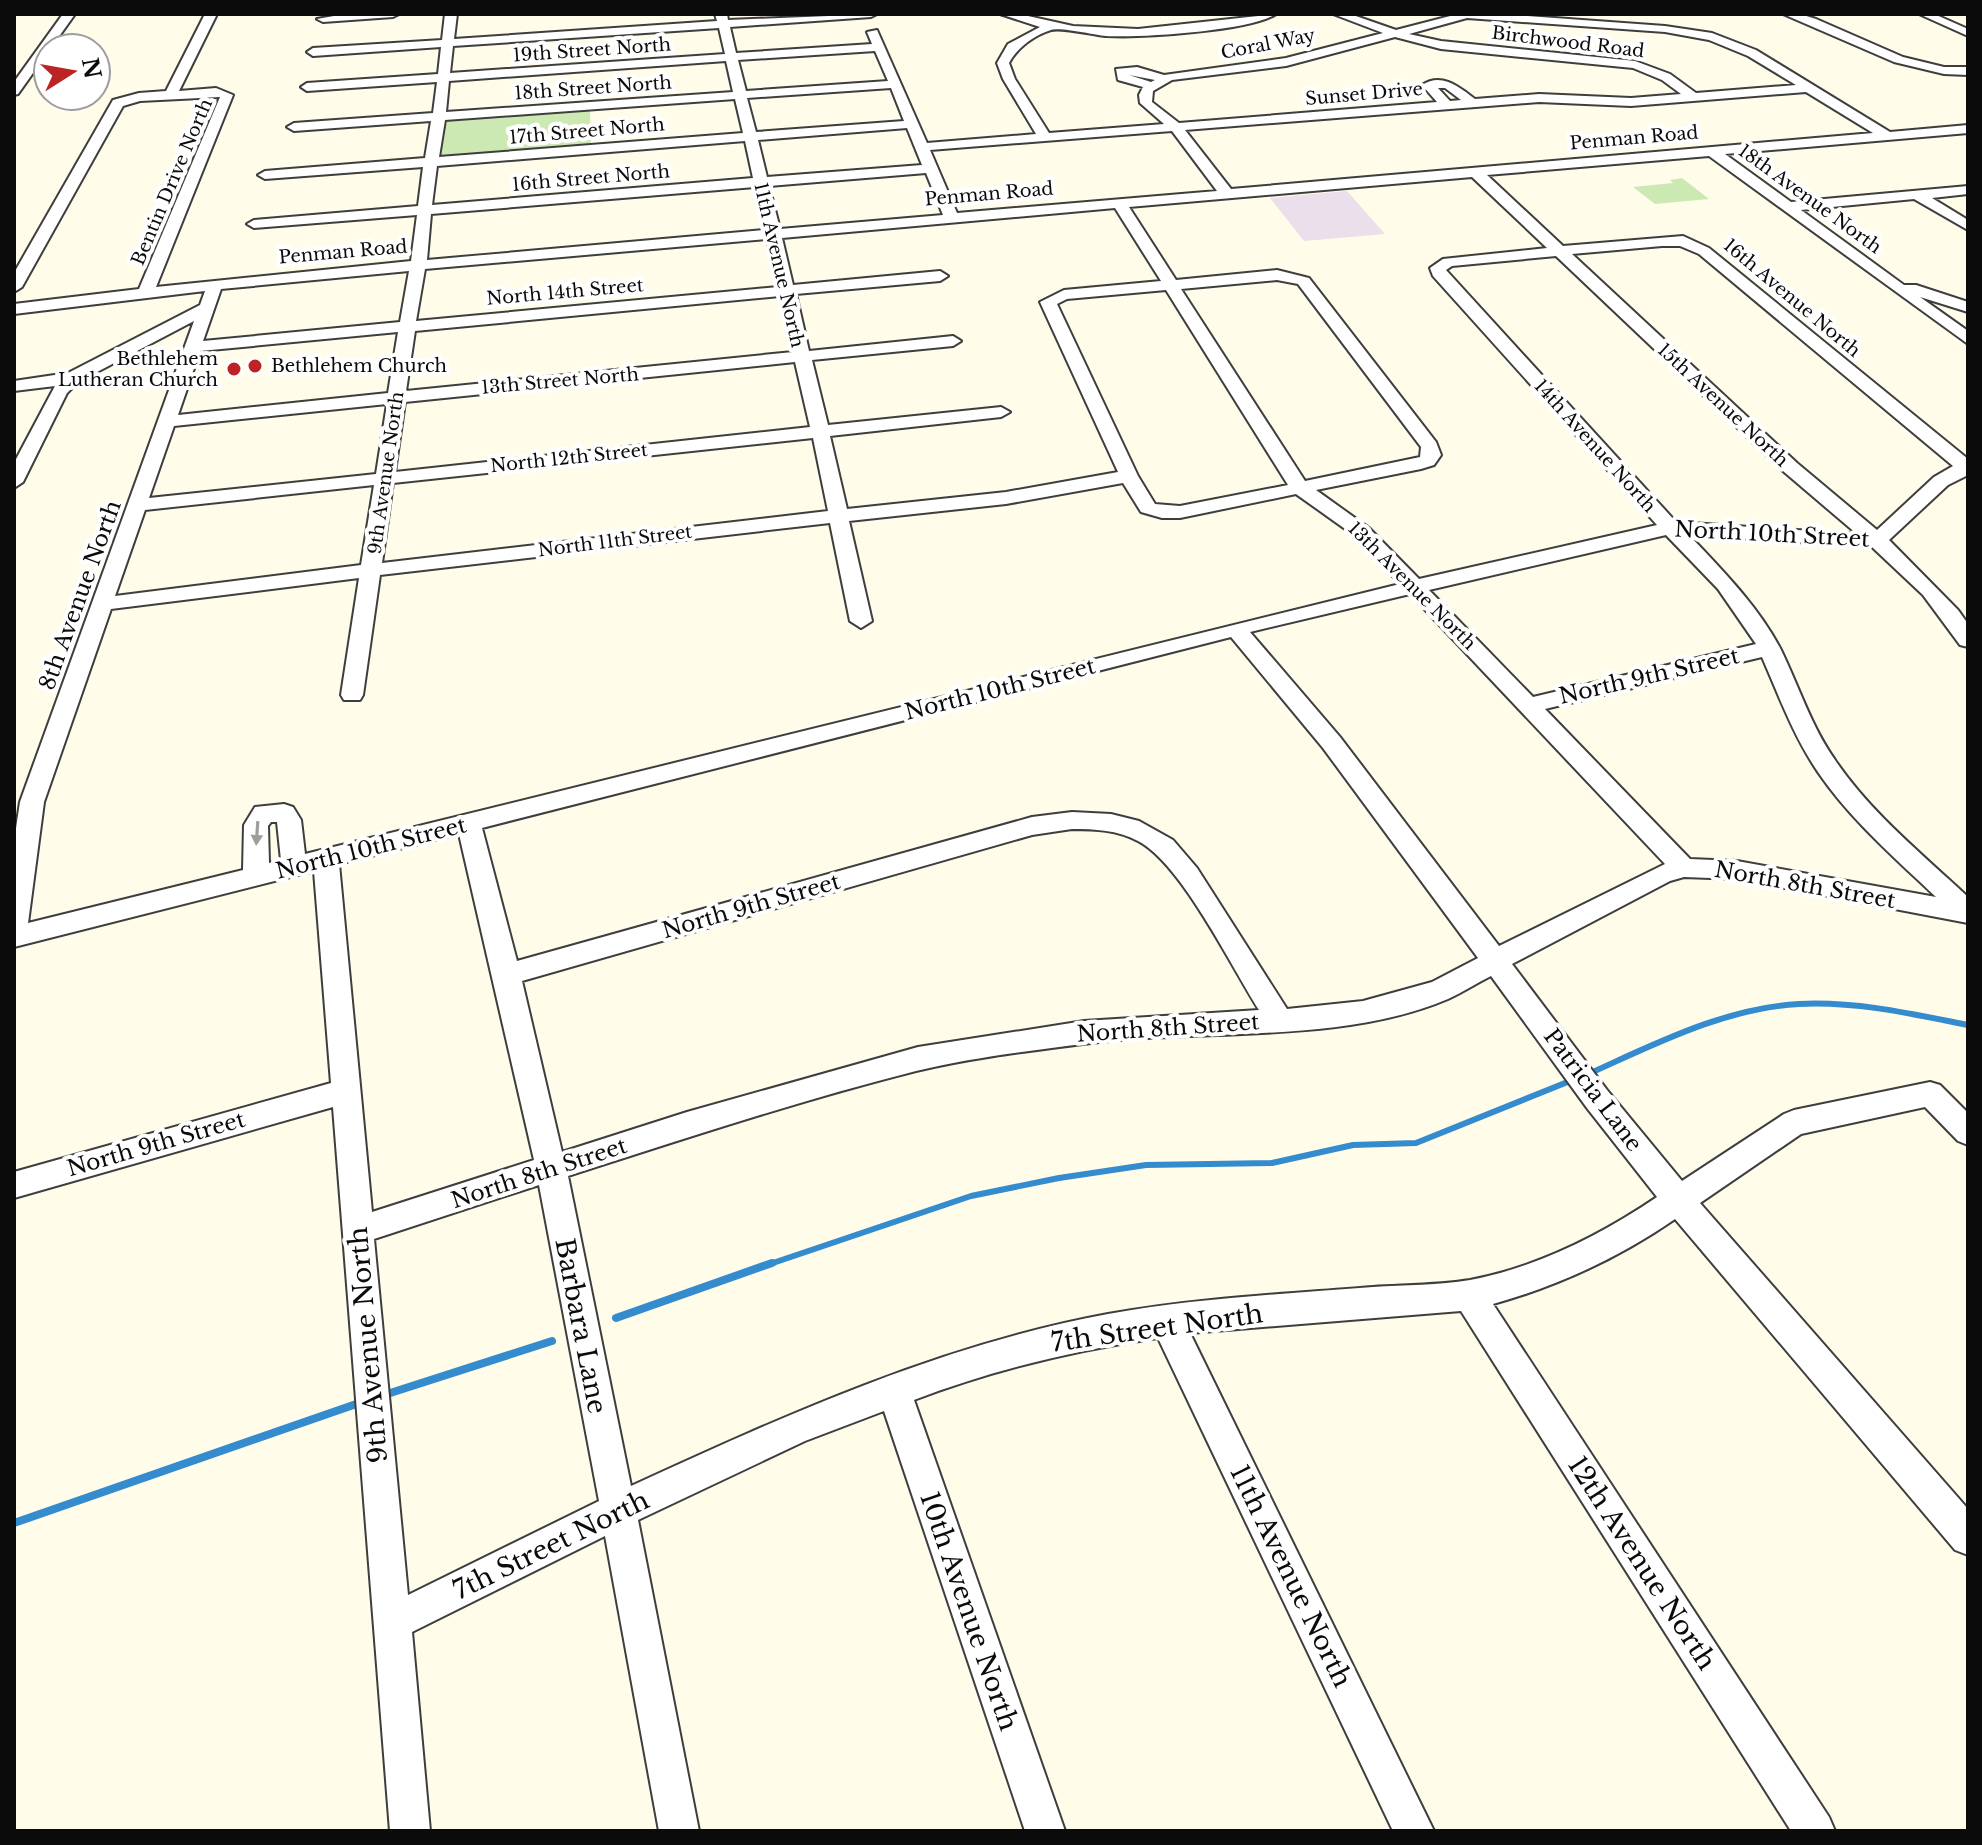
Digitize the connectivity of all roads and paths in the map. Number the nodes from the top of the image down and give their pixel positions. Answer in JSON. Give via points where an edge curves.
{"nodes":[{"id":1,"x":69,"y":14,"type":"edge"},
{"id":2,"x":211,"y":14,"type":"edge"},
{"id":3,"x":393,"y":14,"type":"edge"},
{"id":4,"x":451,"y":14,"type":"edge"},
{"id":5,"x":867,"y":14,"type":"edge"},
{"id":6,"x":1006,"y":14,"type":"edge"},
{"id":7,"x":1270,"y":14,"type":"edge"},
{"id":8,"x":1339,"y":14,"type":"edge"},
{"id":9,"x":1789,"y":14,"type":"edge"},
{"id":10,"x":1925,"y":14,"type":"edge"},
{"id":11,"x":323,"y":19,"type":"dead end"},
{"id":12,"x":722,"y":19,"type":"edge"},
{"id":13,"x":1048,"y":27,"type":"junction"},
{"id":14,"x":1968,"y":33,"type":"edge"},
{"id":15,"x":1396,"y":34,"type":"junction"},
{"id":16,"x":447,"y":43,"type":"junction"},
{"id":17,"x":879,"y":47,"type":"junction"},
{"id":18,"x":313,"y":52,"type":"dead end"},
{"id":19,"x":733,"y":57,"type":"junction"},
{"id":20,"x":1968,"y":71,"type":"edge"},
{"id":21,"x":444,"y":78,"type":"junction"},
{"id":22,"x":1166,"y":79,"type":"junction"},
{"id":23,"x":895,"y":84,"type":"junction"},
{"id":24,"x":1152,"y":86,"type":"junction"},
{"id":25,"x":307,"y":87,"type":"dead end"},
{"id":26,"x":1808,"y":88,"type":"junction"},
{"id":27,"x":14,"y":91,"type":"edge"},
{"id":28,"x":171,"y":95,"type":"junction"},
{"id":29,"x":740,"y":95,"type":"junction"},
{"id":30,"x":1693,"y":97,"type":"junction"},
{"id":31,"x":1472,"y":103,"type":"junction"},
{"id":32,"x":1447,"y":105,"type":"junction"},
{"id":33,"x":439,"y":118,"type":"junction"},
{"id":34,"x":911,"y":124,"type":"junction"},
{"id":35,"x":294,"y":127,"type":"dead end"},
{"id":36,"x":1176,"y":127,"type":"junction"},
{"id":37,"x":1968,"y":129,"type":"edge"},
{"id":38,"x":751,"y":136,"type":"junction"},
{"id":39,"x":1887,"y":136,"type":"junction"},
{"id":40,"x":1045,"y":137,"type":"junction"},
{"id":41,"x":922,"y":147,"type":"junction"},
{"id":42,"x":1711,"y":151,"type":"junction"},
{"id":43,"x":431,"y":161,"type":"junction"},
{"id":44,"x":931,"y":168,"type":"junction"},
{"id":45,"x":1475,"y":172,"type":"junction"},
{"id":46,"x":265,"y":175,"type":"dead end"},
{"id":47,"x":760,"y":182,"type":"junction"},
{"id":48,"x":1968,"y":190,"type":"edge"},
{"id":49,"x":1227,"y":194,"type":"junction"},
{"id":50,"x":1917,"y":195,"type":"junction"},
{"id":51,"x":1119,"y":203,"type":"junction"},
{"id":52,"x":1788,"y":207,"type":"junction"},
{"id":53,"x":425,"y":210,"type":"junction"},
{"id":54,"x":952,"y":218,"type":"junction"},
{"id":55,"x":254,"y":224,"type":"dead end"},
{"id":56,"x":1968,"y":226,"type":"edge"},
{"id":57,"x":773,"y":233,"type":"junction"},
{"id":58,"x":1559,"y":251,"type":"junction"},
{"id":59,"x":418,"y":265,"type":"junction"},
{"id":60,"x":940,"y":276,"type":"dead end"},
{"id":61,"x":1886,"y":279,"type":"junction"},
{"id":62,"x":215,"y":284,"type":"junction"},
{"id":63,"x":1171,"y":285,"type":"junction"},
{"id":64,"x":14,"y":287,"type":"edge"},
{"id":65,"x":786,"y":291,"type":"junction"},
{"id":66,"x":146,"y":292,"type":"junction"},
{"id":67,"x":1968,"y":307,"type":"edge"},
{"id":68,"x":206,"y":308,"type":"junction"},
{"id":69,"x":14,"y":309,"type":"edge"},
{"id":70,"x":407,"y":327,"type":"junction"},
{"id":71,"x":1968,"y":339,"type":"edge"},
{"id":72,"x":953,"y":341,"type":"dead end"},
{"id":73,"x":193,"y":347,"type":"junction"},
{"id":74,"x":800,"y":357,"type":"junction"},
{"id":75,"x":72,"y":378,"type":"junction"},
{"id":76,"x":14,"y":386,"type":"edge"},
{"id":77,"x":397,"y":397,"type":"junction"},
{"id":78,"x":1001,"y":412,"type":"dead end"},
{"id":79,"x":167,"y":421,"type":"junction"},
{"id":80,"x":820,"y":430,"type":"junction"},
{"id":81,"x":1967,"y":467,"type":"edge"},
{"id":82,"x":1129,"y":476,"type":"junction"},
{"id":83,"x":384,"y":478,"type":"junction"},
{"id":84,"x":14,"y":482,"type":"edge"},
{"id":85,"x":1300,"y":488,"type":"junction"},
{"id":86,"x":137,"y":505,"type":"junction"},
{"id":87,"x":838,"y":516,"type":"junction"},
{"id":88,"x":1671,"y":528,"type":"junction"},
{"id":89,"x":1877,"y":541,"type":"junction"},
{"id":90,"x":371,"y":572,"type":"junction"},
{"id":91,"x":1414,"y":587,"type":"junction"},
{"id":92,"x":101,"y":604,"type":"junction"},
{"id":93,"x":861,"y":621,"type":"dead end"},
{"id":94,"x":1236,"y":629,"type":"junction"},
{"id":95,"x":1968,"y":640,"type":"edge"},
{"id":96,"x":1769,"y":648,"type":"junction"},
{"id":97,"x":352,"y":695,"type":"dead end"},
{"id":98,"x":1529,"y":705,"type":"junction"},
{"id":99,"x":23,"y":795,"type":"edge"},
{"id":100,"x":469,"y":824,"type":"junction"},
{"id":101,"x":326,"y":859,"type":"junction"},
{"id":102,"x":294,"y":867,"type":"junction"},
{"id":103,"x":1684,"y":868,"type":"junction"},
{"id":104,"x":256,"y":876,"type":"junction"},
{"id":105,"x":1968,"y":913,"type":"edge"},
{"id":106,"x":14,"y":927,"type":"edge"},
{"id":107,"x":14,"y":937,"type":"edge"},
{"id":108,"x":1495,"y":961,"type":"junction"},
{"id":109,"x":510,"y":974,"type":"junction"},
{"id":110,"x":1280,"y":1021,"type":"junction"},
{"id":111,"x":345,"y":1091,"type":"junction"},
{"id":112,"x":1968,"y":1132,"type":"edge"},
{"id":113,"x":552,"y":1169,"type":"junction"},
{"id":114,"x":14,"y":1185,"type":"edge"},
{"id":115,"x":1679,"y":1200,"type":"junction"},
{"id":116,"x":358,"y":1230,"type":"junction"},
{"id":117,"x":1469,"y":1295,"type":"junction"},
{"id":118,"x":1167,"y":1321,"type":"junction"},
{"id":119,"x":894,"y":1390,"type":"junction"},
{"id":120,"x":617,"y":1511,"type":"junction"},
{"id":121,"x":1968,"y":1537,"type":"edge"},
{"id":122,"x":393,"y":1622,"type":"junction"},
{"id":123,"x":410,"y":1831,"type":"edge"},
{"id":124,"x":679,"y":1831,"type":"edge"},
{"id":125,"x":1045,"y":1831,"type":"edge"},
{"id":126,"x":1414,"y":1831,"type":"edge"},
{"id":127,"x":1815,"y":1831,"type":"edge"}],
"edges":[{"from":1,"to":27,"type":"street"},
{"from":2,"to":28,"type":"street"},
{"from":3,"to":11,"type":"street"},
{"from":4,"to":16,"type":"street","name":"9th Avenue North"},
{"from":5,"to":12,"type":"street"},
{"from":5,"to":17,"type":"street"},
{"from":6,"to":13,"type":"street"},
{"from":7,"to":13,"type":"street","via":[[1163,33]]},
{"from":8,"to":15,"type":"street","name":"Birchwood Road"},
{"from":9,"to":20,"type":"street","via":[[1844,33],[1902,63]]},
{"from":10,"to":14,"type":"street"},
{"from":12,"to":16,"type":"street"},
{"from":12,"to":19,"type":"street","name":"11th Avenue North"},
{"from":13,"to":40,"type":"street","via":[[1012,47],[1003,63]]},
{"from":15,"to":22,"type":"street","name":"Coral Way","via":[[1274,64]]},
{"from":15,"to":26,"type":"street","name":"Coral Way","via":[[1447,18],[1480,15],[1665,29],[1737,45]]},
{"from":15,"to":30,"type":"street","name":"Birchwood Road","via":[[1458,48],[1635,65],[1659,73]]},
{"from":16,"to":18,"type":"street"},
{"from":16,"to":21,"type":"street","name":"9th Avenue North"},
{"from":17,"to":19,"type":"street","name":"19th Street North"},
{"from":17,"to":23,"type":"street"},
{"from":19,"to":21,"type":"street","name":"19th Street North"},
{"from":19,"to":29,"type":"street","name":"11th Avenue North"},
{"from":21,"to":25,"type":"street","name":"19th Street North"},
{"from":21,"to":33,"type":"street","name":"9th Avenue North"},
{"from":22,"to":24,"type":"street","name":"Coral Way"},
{"from":22,"to":24,"type":"street","via":[[1120,72]]},
{"from":23,"to":29,"type":"street","name":"18th Street North"},
{"from":23,"to":34,"type":"street"},
{"from":24,"to":36,"type":"street","via":[[1146,103]]},
{"from":26,"to":30,"type":"street","name":"Sunset Drive"},
{"from":26,"to":39,"type":"street","name":"Coral Way"},
{"from":28,"to":64,"type":"street","via":[[118,103]]},
{"from":28,"to":66,"type":"street","name":"Bentin Drive North","via":[[227,95]]},
{"from":29,"to":33,"type":"street","name":"18th Street North"},
{"from":29,"to":38,"type":"street","name":"11th Avenue North"},
{"from":30,"to":31,"type":"street","name":"Sunset Drive"},
{"from":31,"to":32,"type":"street","name":"Sunset Drive"},
{"from":31,"to":32,"type":"street","via":[[1448,84],[1428,85]]},
{"from":32,"to":36,"type":"street","name":"Sunset Drive"},
{"from":33,"to":35,"type":"street","name":"18th Street North"},
{"from":33,"to":43,"type":"street","name":"9th Avenue North"},
{"from":34,"to":38,"type":"street","name":"17th Street North"},
{"from":34,"to":41,"type":"street"},
{"from":36,"to":40,"type":"street","name":"Sunset Drive"},
{"from":36,"to":49,"type":"street"},
{"from":37,"to":39,"type":"street","name":"Penman Road"},
{"from":38,"to":43,"type":"street","name":"17th Street North"},
{"from":38,"to":47,"type":"street","name":"11th Avenue North"},
{"from":39,"to":42,"type":"street","name":"Penman Road"},
{"from":40,"to":41,"type":"street","name":"Sunset Drive"},
{"from":41,"to":44,"type":"street"},
{"from":42,"to":45,"type":"street","name":"Penman Road"},
{"from":42,"to":52,"type":"street","name":"18th Avenue North"},
{"from":43,"to":46,"type":"street","name":"17th Street North"},
{"from":43,"to":53,"type":"street","name":"9th Avenue North"},
{"from":44,"to":47,"type":"street","name":"16th Street North"},
{"from":44,"to":54,"type":"street"},
{"from":45,"to":49,"type":"street","name":"Penman Road"},
{"from":45,"to":58,"type":"street","name":"15th Avenue North"},
{"from":47,"to":53,"type":"street","name":"16th Street North"},
{"from":47,"to":57,"type":"street","name":"11th Avenue North"},
{"from":48,"to":50,"type":"street"},
{"from":49,"to":51,"type":"street","name":"Penman Road"},
{"from":50,"to":52,"type":"street"},
{"from":50,"to":56,"type":"street"},
{"from":51,"to":54,"type":"street","name":"Penman Road"},
{"from":51,"to":63,"type":"street","name":"13th Avenue North"},
{"from":52,"to":61,"type":"street","name":"18th Avenue North"},
{"from":53,"to":55,"type":"street","name":"16th Street North"},
{"from":53,"to":59,"type":"street","name":"9th Avenue North"},
{"from":54,"to":57,"type":"street","name":"Penman Road"},
{"from":57,"to":59,"type":"street","name":"Penman Road"},
{"from":57,"to":65,"type":"street","name":"11th Avenue North"},
{"from":58,"to":81,"type":"street","name":"16th Avenue North","via":[[1673,240],[1700,248]]},
{"from":58,"to":88,"type":"street","name":"14th Avenue North","via":[[1448,262],[1438,268]]},
{"from":58,"to":89,"type":"street","name":"15th Avenue North"},
{"from":59,"to":62,"type":"street","name":"Penman Road"},
{"from":59,"to":70,"type":"street","name":"9th Avenue North"},
{"from":60,"to":65,"type":"street","name":"North 14th Street"},
{"from":61,"to":67,"type":"street","name":"18th Avenue North"},
{"from":61,"to":71,"type":"street","name":"18th Avenue North"},
{"from":62,"to":66,"type":"street","name":"Penman Road"},
{"from":62,"to":68,"type":"street","name":"8th Avenue North"},
{"from":63,"to":82,"type":"street","via":[[1064,295],[1048,302]]},
{"from":63,"to":85,"type":"street","name":"13th Avenue North"},
{"from":63,"to":85,"type":"street","via":[[1277,275],[1303,281],[1430,446],[1427,461]]},
{"from":65,"to":70,"type":"street","name":"North 14th Street"},
{"from":65,"to":74,"type":"street","name":"11th Avenue North"},
{"from":66,"to":69,"type":"street","name":"Penman Road"},
{"from":68,"to":73,"type":"street","name":"8th Avenue North"},
{"from":68,"to":75,"type":"street"},
{"from":70,"to":73,"type":"street","name":"North 14th Street"},
{"from":70,"to":77,"type":"street","name":"9th Avenue North"},
{"from":72,"to":74,"type":"street","name":"13th Street North"},
{"from":73,"to":79,"type":"street","name":"8th Avenue North"},
{"from":74,"to":77,"type":"street","name":"13th Street North"},
{"from":74,"to":80,"type":"street","name":"11th Avenue North"},
{"from":75,"to":76,"type":"street"},
{"from":75,"to":84,"type":"street","via":[[59,391]]},
{"from":77,"to":79,"type":"street","name":"13th Street North"},
{"from":77,"to":83,"type":"street","name":"9th Avenue North"},
{"from":78,"to":80,"type":"street","name":"North 12th Street"},
{"from":79,"to":86,"type":"street","name":"8th Avenue North"},
{"from":80,"to":83,"type":"street","name":"North 12th Street"},
{"from":80,"to":87,"type":"street","name":"11th Avenue North"},
{"from":81,"to":89,"type":"street","name":"North 10th Street","via":[[1941,481]]},
{"from":82,"to":85,"type":"street","via":[[1148,508],[1162,512]]},
{"from":82,"to":87,"type":"street","name":"North 11th Street","via":[[1054,492]]},
{"from":83,"to":86,"type":"street","name":"North 12th Street"},
{"from":83,"to":90,"type":"street","name":"9th Avenue North"},
{"from":85,"to":91,"type":"street","name":"13th Avenue North","via":[[1362,532]]},
{"from":86,"to":92,"type":"street","name":"8th Avenue North"},
{"from":87,"to":90,"type":"street","name":"North 11th Street"},
{"from":87,"to":93,"type":"street","name":"11th Avenue North"},
{"from":88,"to":89,"type":"street","name":"North 10th Street"},
{"from":88,"to":91,"type":"street","name":"North 10th Street"},
{"from":88,"to":96,"type":"street","name":"14th Avenue North","via":[[1725,585]]},
{"from":89,"to":95,"type":"street","name":"15th Avenue North","via":[[1941,602]]},
{"from":90,"to":92,"type":"street","name":"North 11th Street"},
{"from":90,"to":97,"type":"street","name":"9th Avenue North"},
{"from":91,"to":94,"type":"street","name":"North 10th Street"},
{"from":91,"to":98,"type":"street","name":"13th Avenue North"},
{"from":92,"to":99,"type":"street","name":"8th Avenue North"},
{"from":94,"to":100,"type":"street","name":"North 10th Street"},
{"from":94,"to":108,"type":"street","name":"Patricia Lane","via":[[1339,750]]},
{"from":96,"to":98,"type":"street","name":"North 9th Street"},
{"from":96,"to":105,"type":"street","name":"14th Avenue North","via":[[1808,737],[1845,790]]},
{"from":98,"to":103,"type":"street","name":"13th Avenue North"},
{"from":99,"to":106,"type":"street","name":"8th Avenue North"},
{"from":100,"to":101,"type":"street","name":"North 10th Street"},
{"from":100,"to":109,"type":"street","name":"Barbara Lane"},
{"from":101,"to":102,"type":"street","name":"North 10th Street"},
{"from":101,"to":111,"type":"street","name":"9th Avenue North"},
{"from":102,"to":104,"type":"street","name":"North 10th Street"},
{"from":102,"to":104,"type":"street","one_way":true,"via":[[289,820],[284,813],[264,813],[256,825]]},
{"from":103,"to":105,"type":"street","name":"North 8th Street","via":[[1737,870]]},
{"from":103,"to":108,"type":"street","name":"North 8th Street","via":[[1662,874]]},
{"from":104,"to":107,"type":"street","name":"North 10th Street"},
{"from":108,"to":110,"type":"street","name":"North 8th Street","via":[[1439,991],[1363,1012]]},
{"from":108,"to":115,"type":"street","name":"Patricia Lane"},
{"from":109,"to":110,"type":"street","name":"North 9th Street","via":[[1070,818],[1092,819],[1124,825],[1163,845],[1179,861]]},
{"from":109,"to":113,"type":"street","name":"Barbara Lane"},
{"from":110,"to":113,"type":"street","name":"North 8th Street","via":[[1084,1032],[918,1059]]},
{"from":111,"to":114,"type":"street","name":"North 9th Street"},
{"from":111,"to":116,"type":"street","name":"9th Avenue North"},
{"from":112,"to":115,"type":"street","name":"7th Street North","via":[[1930,1094],[1794,1123]]},
{"from":113,"to":116,"type":"street","name":"North 8th Street"},
{"from":113,"to":120,"type":"street","name":"Barbara Lane"},
{"from":115,"to":117,"type":"street","name":"7th Street North","via":[[1579,1259]]},
{"from":115,"to":121,"type":"street","name":"Patricia Lane"},
{"from":116,"to":122,"type":"street","name":"9th Avenue North"},
{"from":117,"to":118,"type":"street","name":"7th Street North"},
{"from":117,"to":127,"type":"street","name":"12th Avenue North"},
{"from":118,"to":119,"type":"street","name":"7th Street North","via":[[1045,1343]]},
{"from":118,"to":126,"type":"street","name":"11th Avenue North"},
{"from":119,"to":120,"type":"street","name":"7th Street North","via":[[798,1427]]},
{"from":119,"to":125,"type":"street","name":"10th Avenue North"},
{"from":120,"to":122,"type":"street","name":"7th Street North"},
{"from":120,"to":124,"type":"street","name":"Barbara Lane"},
{"from":122,"to":123,"type":"street","name":"9th Avenue North"}]}
